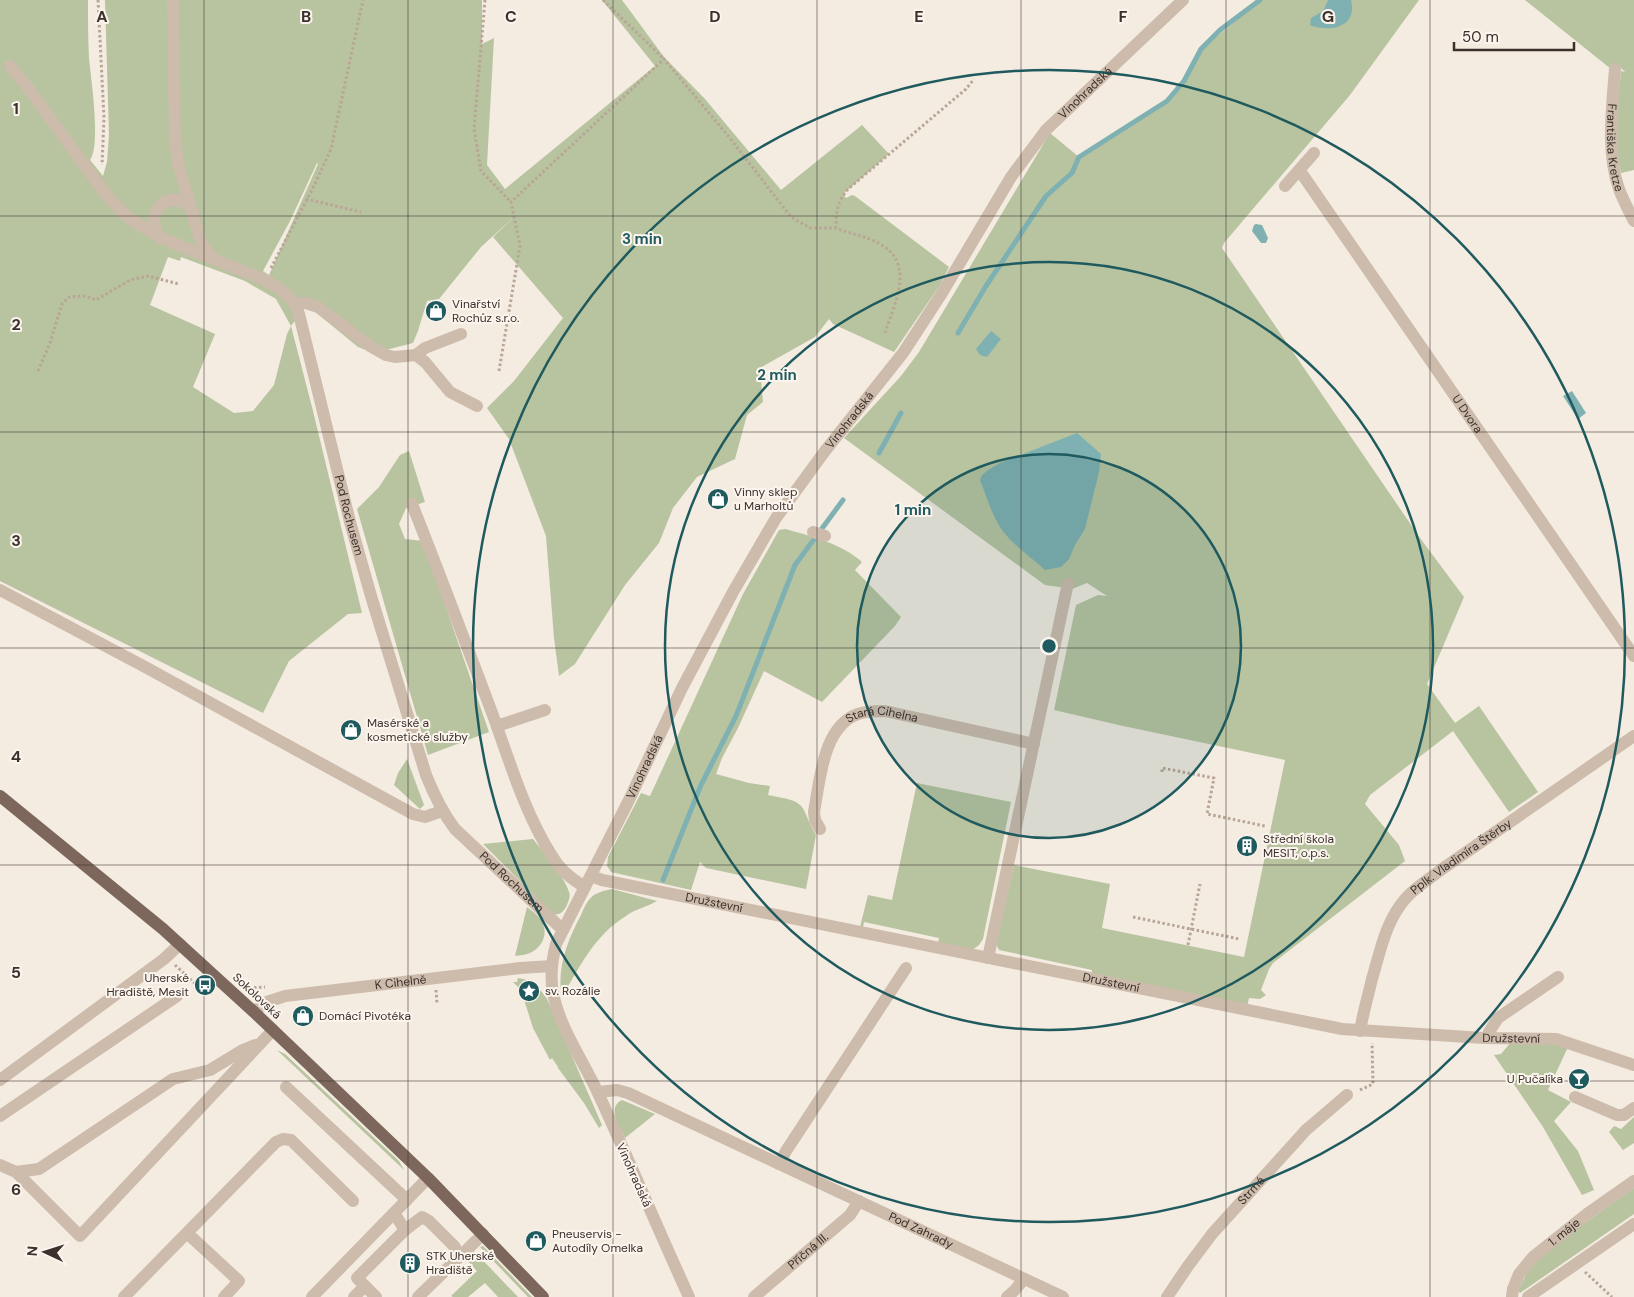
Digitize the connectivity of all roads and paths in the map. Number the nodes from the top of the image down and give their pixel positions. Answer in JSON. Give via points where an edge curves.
{"nodes":[{"id":1,"x":98,"y":0,"type":"edge"},
{"id":2,"x":173,"y":0,"type":"edge"},
{"id":3,"x":363,"y":0,"type":"edge"},
{"id":4,"x":486,"y":0,"type":"edge"},
{"id":5,"x":604,"y":0,"type":"edge"},
{"id":6,"x":1182,"y":0,"type":"edge"},
{"id":7,"x":664,"y":59,"type":"junction"},
{"id":8,"x":10,"y":66,"type":"dead end"},
{"id":9,"x":1615,"y":69,"type":"dead end"},
{"id":10,"x":974,"y":79,"type":"dead end"},
{"id":11,"x":1314,"y":154,"type":"dead end"},
{"id":12,"x":1300,"y":171,"type":"junction"},
{"id":13,"x":94,"y":178,"type":"junction"},
{"id":14,"x":1285,"y":186,"type":"dead end"},
{"id":15,"x":306,"y":199,"type":"junction"},
{"id":16,"x":511,"y":202,"type":"junction"},
{"id":17,"x":193,"y":212,"type":"junction"},
{"id":18,"x":361,"y":212,"type":"dead end"},
{"id":19,"x":1634,"y":221,"type":"edge"},
{"id":20,"x":836,"y":228,"type":"junction"},
{"id":21,"x":161,"y":238,"type":"junction"},
{"id":22,"x":216,"y":261,"type":"junction"},
{"id":23,"x":265,"y":280,"type":"junction"},
{"id":24,"x":179,"y":284,"type":"dead end"},
{"id":25,"x":295,"y":304,"type":"junction"},
{"id":26,"x":885,"y":333,"type":"dead end"},
{"id":27,"x":461,"y":334,"type":"dead end"},
{"id":28,"x":416,"y":355,"type":"junction"},
{"id":29,"x":38,"y":371,"type":"dead end"},
{"id":30,"x":499,"y":371,"type":"dead end"},
{"id":31,"x":476,"y":406,"type":"dead end"},
{"id":32,"x":412,"y":504,"type":"dead end"},
{"id":33,"x":1068,"y":583,"type":"dead end"},
{"id":34,"x":0,"y":590,"type":"edge"},
{"id":35,"x":1634,"y":656,"type":"edge"},
{"id":36,"x":545,"y":710,"type":"dead end"},
{"id":37,"x":497,"y":726,"type":"junction"},
{"id":38,"x":1634,"y":736,"type":"edge"},
{"id":39,"x":1034,"y":744,"type":"junction"},
{"id":40,"x":1162,"y":772,"type":"dead end"},
{"id":41,"x":0,"y":796,"type":"edge"},
{"id":42,"x":442,"y":811,"type":"junction"},
{"id":43,"x":1265,"y":826,"type":"dead end"},
{"id":44,"x":820,"y":829,"type":"dead end"},
{"id":45,"x":588,"y":882,"type":"junction"},
{"id":46,"x":1200,"y":884,"type":"dead end"},
{"id":47,"x":1134,"y":917,"type":"dead end"},
{"id":48,"x":1191,"y":929,"type":"junction"},
{"id":49,"x":562,"y":930,"type":"junction"},
{"id":50,"x":1239,"y":939,"type":"dead end"},
{"id":51,"x":180,"y":944,"type":"junction"},
{"id":52,"x":1188,"y":945,"type":"dead end"},
{"id":53,"x":988,"y":958,"type":"junction"},
{"id":54,"x":552,"y":966,"type":"junction"},
{"id":55,"x":906,"y":968,"type":"dead end"},
{"id":56,"x":1558,"y":977,"type":"dead end"},
{"id":57,"x":271,"y":987,"type":"dead end"},
{"id":58,"x":435,"y":987,"type":"dead end"},
{"id":59,"x":246,"y":988,"type":"dead end"},
{"id":60,"x":177,"y":996,"type":"dead end"},
{"id":61,"x":437,"y":1003,"type":"dead end"},
{"id":62,"x":254,"y":1012,"type":"junction"},
{"id":63,"x":273,"y":1030,"type":"junction"},
{"id":64,"x":1366,"y":1031,"type":"junction"},
{"id":65,"x":1488,"y":1038,"type":"junction"},
{"id":66,"x":260,"y":1044,"type":"junction"},
{"id":67,"x":1629,"y":1063,"type":"edge"},
{"id":68,"x":0,"y":1080,"type":"edge"},
{"id":69,"x":286,"y":1087,"type":"dead end"},
{"id":70,"x":598,"y":1092,"type":"junction"},
{"id":71,"x":1347,"y":1095,"type":"joint"},
{"id":72,"x":1575,"y":1098,"type":"dead end"},
{"id":73,"x":1634,"y":1108,"type":"edge"},
{"id":74,"x":0,"y":1116,"type":"edge"},
{"id":75,"x":779,"y":1164,"type":"junction"},
{"id":76,"x":0,"y":1165,"type":"edge"},
{"id":77,"x":16,"y":1172,"type":"junction"},
{"id":78,"x":428,"y":1178,"type":"junction"},
{"id":79,"x":1634,"y":1180,"type":"edge"},
{"id":80,"x":407,"y":1200,"type":"junction"},
{"id":81,"x":353,"y":1201,"type":"dead end"},
{"id":82,"x":859,"y":1201,"type":"junction"},
{"id":83,"x":394,"y":1213,"type":"junction"},
{"id":84,"x":1634,"y":1224,"type":"edge"},
{"id":85,"x":405,"y":1230,"type":"junction"},
{"id":86,"x":186,"y":1233,"type":"junction"},
{"id":87,"x":483,"y":1234,"type":"junction"},
{"id":88,"x":456,"y":1247,"type":"dead end"},
{"id":89,"x":1576,"y":1262,"type":"junction"},
{"id":90,"x":1024,"y":1279,"type":"junction"},
{"id":91,"x":365,"y":1286,"type":"junction"},
{"id":92,"x":1542,"y":1293,"type":"edge"},
{"id":93,"x":124,"y":1297,"type":"edge"},
{"id":94,"x":224,"y":1297,"type":"edge"},
{"id":95,"x":312,"y":1297,"type":"edge"},
{"id":96,"x":354,"y":1297,"type":"edge"},
{"id":97,"x":376,"y":1297,"type":"edge"},
{"id":98,"x":418,"y":1297,"type":"edge"},
{"id":99,"x":544,"y":1297,"type":"edge"},
{"id":100,"x":689,"y":1297,"type":"edge"},
{"id":101,"x":754,"y":1297,"type":"edge"},
{"id":102,"x":1007,"y":1297,"type":"edge"},
{"id":103,"x":1063,"y":1297,"type":"edge"},
{"id":104,"x":1167,"y":1297,"type":"edge"},
{"id":105,"x":1512,"y":1297,"type":"edge"},
{"id":106,"x":1528,"y":1297,"type":"edge"},
{"id":107,"x":1612,"y":1297,"type":"edge"}],
"edges":[{"from":1,"to":13,"type":"path","via":[[104,137],[102,166]]},
{"from":2,"to":17,"type":"street","via":[[175,143]]},
{"from":3,"to":15,"type":"path","via":[[331,149]]},
{"from":4,"to":16,"type":"path","via":[[474,129],[481,171]]},
{"from":5,"to":7,"type":"path"},
{"from":6,"to":45,"type":"street","name":"Vinohradská","via":[[1033,146],[903,353],[776,518],[687,680]]},
{"from":7,"to":16,"type":"path"},
{"from":7,"to":20,"type":"path","via":[[791,217],[810,228]]},
{"from":8,"to":13,"type":"street","name":"Pod Rochusem"},
{"from":9,"to":19,"type":"street","name":"Františka Kretze","via":[[1612,155],[1619,189]]},
{"from":10,"to":20,"type":"path","via":[[848,189],[840,200]]},
{"from":11,"to":12,"type":"street"},
{"from":12,"to":14,"type":"street"},
{"from":12,"to":35,"type":"street","name":"U Dvora"},
{"from":13,"to":21,"type":"street","name":"Pod Rochusem","via":[[130,219]]},
{"from":15,"to":18,"type":"path"},
{"from":15,"to":23,"type":"path"},
{"from":16,"to":30,"type":"path","via":[[520,246]]},
{"from":17,"to":21,"type":"street","via":[[179,201],[162,203],[154,219]]},
{"from":17,"to":22,"type":"street","via":[[203,246]]},
{"from":20,"to":26,"type":"path","via":[[873,240],[896,256],[901,270],[900,282]]},
{"from":21,"to":22,"type":"street","name":"Pod Rochusem"},
{"from":22,"to":23,"type":"street","name":"Pod Rochusem"},
{"from":23,"to":25,"type":"street","name":"Pod Rochusem","via":[[288,295]]},
{"from":24,"to":29,"type":"path","via":[[148,276],[130,280],[96,300],[85,296],[69,297],[62,304]]},
{"from":25,"to":28,"type":"street","via":[[306,303],[318,308],[386,355]]},
{"from":25,"to":42,"type":"street","name":"Pod Rochusem","via":[[371,596],[426,775]]},
{"from":27,"to":28,"type":"street","via":[[425,348]]},
{"from":28,"to":31,"type":"street","via":[[450,392]]},
{"from":32,"to":37,"type":"street"},
{"from":33,"to":39,"type":"street"},
{"from":34,"to":42,"type":"street","via":[[413,814],[425,816]]},
{"from":36,"to":37,"type":"street"},
{"from":37,"to":45,"type":"street","via":[[537,830],[566,874]]},
{"from":38,"to":64,"type":"street","name":"Pplk. Vladimíra Štěrby","via":[[1445,867],[1405,900],[1383,940],[1362,1016]]},
{"from":39,"to":44,"type":"street","name":"Stará Cihelna","via":[[885,712],[859,713],[843,722],[828,747],[814,812]]},
{"from":39,"to":53,"type":"street"},
{"from":40,"to":43,"type":"path","via":[[1162,768],[1214,778],[1207,814]]},
{"from":41,"to":51,"type":"main road","name":"Sokolovská"},
{"from":42,"to":49,"type":"street","name":"Pod Rochusem","via":[[455,829]]},
{"from":45,"to":49,"type":"street","name":"Vinohradská"},
{"from":45,"to":53,"type":"street","name":"Družstevní","via":[[602,880]]},
{"from":46,"to":48,"type":"path"},
{"from":47,"to":48,"type":"path"},
{"from":48,"to":50,"type":"path"},
{"from":48,"to":52,"type":"path"},
{"from":49,"to":54,"type":"street","name":"Vinohradská"},
{"from":51,"to":62,"type":"main road","name":"Sokolovská"},
{"from":51,"to":68,"type":"street"},
{"from":53,"to":64,"type":"street","name":"Družstevní","via":[[1284,1018]]},
{"from":54,"to":62,"type":"street","name":"K Cihelně","via":[[285,996],[269,1001]]},
{"from":54,"to":70,"type":"street","name":"Vinohradská","via":[[553,994],[560,1016]]},
{"from":55,"to":75,"type":"street"},
{"from":56,"to":65,"type":"street","via":[[1498,1018]]},
{"from":57,"to":59,"type":"path"},
{"from":58,"to":61,"type":"path"},
{"from":60,"to":74,"type":"street"},
{"from":62,"to":63,"type":"main road","name":"Sokolovská"},
{"from":63,"to":66,"type":"street"},
{"from":63,"to":78,"type":"main road","name":"Sokolovská"},
{"from":64,"to":65,"type":"street","name":"Družstevní"},
{"from":64,"to":71,"type":"path","via":[[1374,1084]]},
{"from":65,"to":67,"type":"street","name":"Družstevní","via":[[1556,1039]]},
{"from":66,"to":77,"type":"street","via":[[243,1050],[210,1070],[173,1080],[40,1169]]},
{"from":66,"to":77,"type":"street","via":[[80,1236]]},
{"from":69,"to":80,"type":"street"},
{"from":70,"to":75,"type":"street","name":"Pod Zahrady","via":[[617,1090],[628,1093]]},
{"from":70,"to":100,"type":"street","name":"Vinohradská"},
{"from":71,"to":104,"type":"street","name":"Strmá","via":[[1306,1130],[1218,1228]]},
{"from":72,"to":73,"type":"street","via":[[1617,1115],[1624,1115]]},
{"from":75,"to":82,"type":"street","name":"Pod Zahrady"},
{"from":76,"to":77,"type":"street"},
{"from":78,"to":80,"type":"street"},
{"from":78,"to":87,"type":"main road","name":"Sokolovská"},
{"from":79,"to":105,"type":"street","name":"1. máje","via":[[1533,1257],[1519,1274]]},
{"from":80,"to":83,"type":"street"},
{"from":81,"to":86,"type":"street","via":[[291,1140],[283,1139],[276,1142]]},
{"from":82,"to":90,"type":"street","name":"Pod Zahrady"},
{"from":82,"to":101,"type":"street","name":"Příčná III.","via":[[850,1215]]},
{"from":83,"to":85,"type":"street"},
{"from":83,"to":95,"type":"street"},
{"from":84,"to":89,"type":"street"},
{"from":85,"to":88,"type":"street","via":[[422,1217]]},
{"from":85,"to":91,"type":"street","via":[[357,1278]]},
{"from":86,"to":93,"type":"street"},
{"from":86,"to":94,"type":"street","via":[[239,1281]]},
{"from":87,"to":98,"type":"street"},
{"from":87,"to":99,"type":"main road","name":"Sokolovská"},
{"from":89,"to":92,"type":"street"},
{"from":89,"to":107,"type":"path"},
{"from":90,"to":102,"type":"street"},
{"from":90,"to":103,"type":"street","name":"Pod Zahrady"},
{"from":91,"to":96,"type":"street"},
{"from":91,"to":97,"type":"street"},
{"from":92,"to":106,"type":"street"}]}
